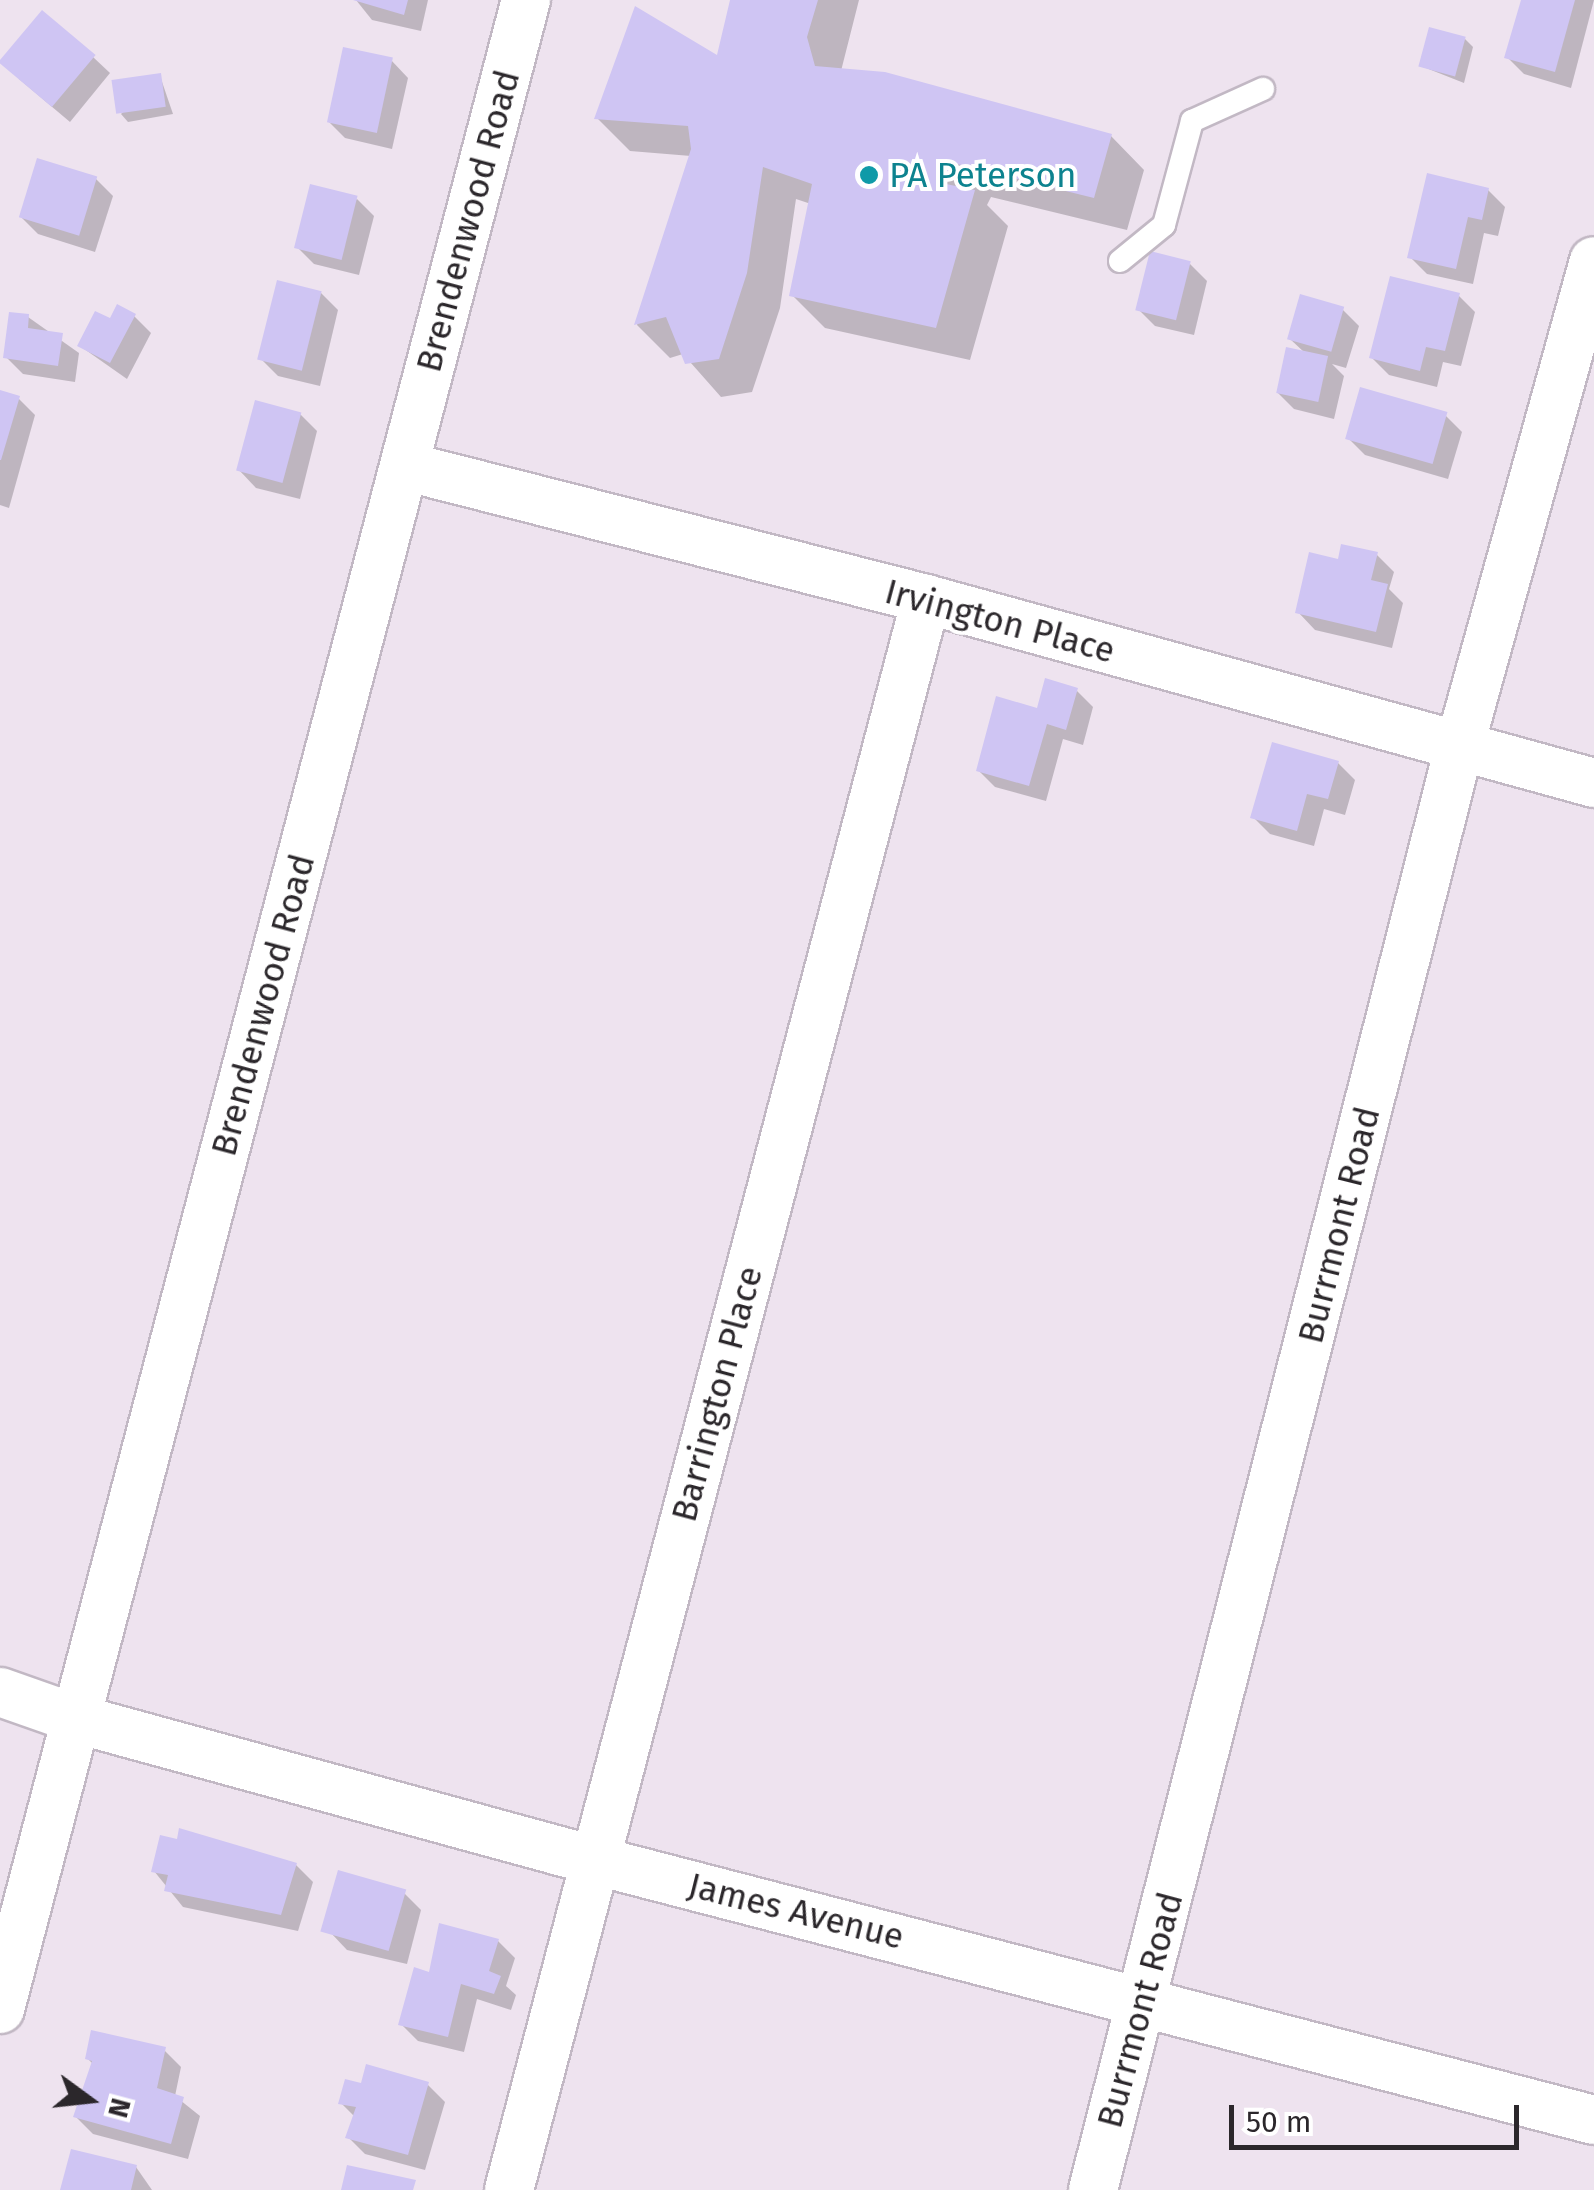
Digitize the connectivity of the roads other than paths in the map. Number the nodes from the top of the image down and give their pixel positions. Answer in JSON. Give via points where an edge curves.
{"nodes":[{"id":1,"x":526,"y":0,"type":"edge"},
{"id":2,"x":1263,"y":88,"type":"dead end"},
{"id":3,"x":1120,"y":261,"type":"dead end"},
{"id":4,"x":1594,"y":262,"type":"edge"},
{"id":5,"x":404,"y":466,"type":"junction"},
{"id":6,"x":926,"y":599,"type":"junction"},
{"id":7,"x":1459,"y":748,"type":"junction"},
{"id":8,"x":1594,"y":783,"type":"edge"},
{"id":9,"x":0,"y":1692,"type":"edge"},
{"id":10,"x":77,"y":1719,"type":"junction"},
{"id":11,"x":596,"y":1860,"type":"junction"},
{"id":12,"x":1143,"y":1998,"type":"junction"},
{"id":13,"x":0,"y":2009,"type":"edge"},
{"id":14,"x":1594,"y":2120,"type":"edge"},
{"id":15,"x":509,"y":2190,"type":"edge"},
{"id":16,"x":1092,"y":2190,"type":"edge"}],
"edges":[{"from":1,"to":5,"type":"street","name":"Brendenwood Road"},
{"from":2,"to":3,"type":"lane","via":[[1192,121],[1164,225]]},
{"from":4,"to":7,"type":"street","name":"Burrmont Road"},
{"from":5,"to":6,"type":"street","name":"Irvington Place"},
{"from":5,"to":10,"type":"street","name":"Brendenwood Road"},
{"from":6,"to":7,"type":"street","name":"Irvington Place"},
{"from":6,"to":11,"type":"street","name":"Barrington Place"},
{"from":7,"to":8,"type":"street","name":"Irvington Place"},
{"from":7,"to":12,"type":"street","name":"Burrmont Road"},
{"from":9,"to":10,"type":"street","name":"James Avenue"},
{"from":10,"to":11,"type":"street","name":"James Avenue"},
{"from":10,"to":13,"type":"street","name":"Brendenwood Road"},
{"from":11,"to":12,"type":"street","name":"James Avenue"},
{"from":11,"to":15,"type":"street","name":"Barrington Place"},
{"from":12,"to":14,"type":"street","name":"James Avenue"},
{"from":12,"to":16,"type":"street","name":"Burrmont Road"}]}
